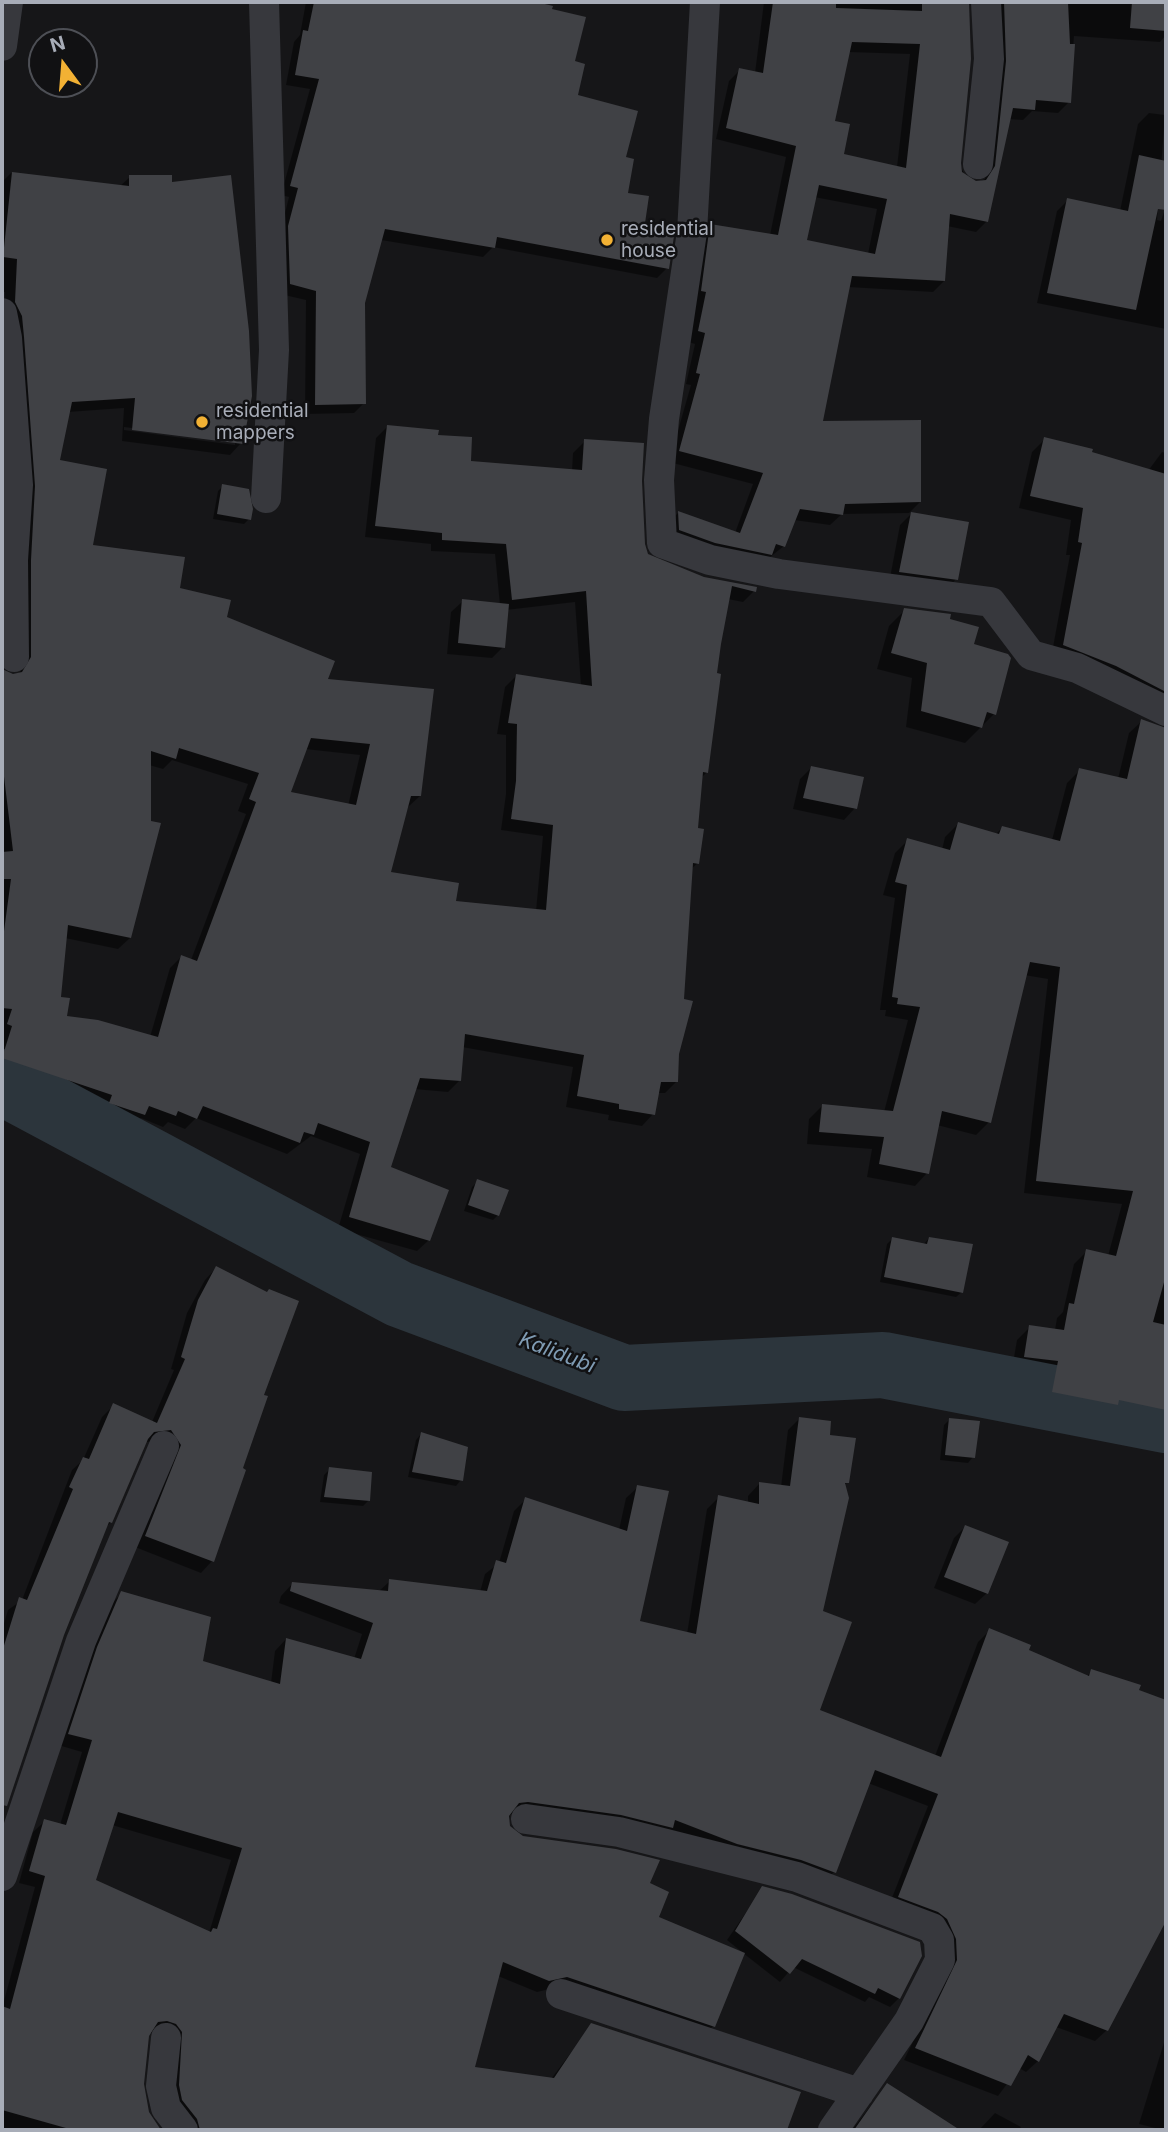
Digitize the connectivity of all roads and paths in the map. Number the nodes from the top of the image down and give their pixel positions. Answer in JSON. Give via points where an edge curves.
{"nodes":[{"id":1,"x":8,"y":2,"type":"edge"},
{"id":2,"x":264,"y":2,"type":"edge"},
{"id":3,"x":705,"y":2,"type":"edge"},
{"id":4,"x":986,"y":2,"type":"edge"},
{"id":5,"x":2,"y":47,"type":"edge"},
{"id":6,"x":978,"y":164,"type":"dead end"},
{"id":7,"x":2,"y":313,"type":"edge"},
{"id":8,"x":266,"y":498,"type":"dead end"},
{"id":9,"x":14,"y":657,"type":"dead end"},
{"id":10,"x":1166,"y":711,"type":"edge"},
{"id":11,"x":164,"y":1446,"type":"dead end"},
{"id":12,"x":526,"y":1819,"type":"dead end"},
{"id":13,"x":2,"y":1876,"type":"edge"},
{"id":14,"x":561,"y":1994,"type":"dead end"},
{"id":15,"x":166,"y":2038,"type":"dead end"},
{"id":16,"x":859,"y":2093,"type":"junction"},
{"id":17,"x":183,"y":2130,"type":"edge"},
{"id":18,"x":833,"y":2130,"type":"edge"}],
"edges":[{"from":1,"to":5,"type":"street"},
{"from":2,"to":8,"type":"street","via":[[274,350]]},
{"from":3,"to":10,"type":"street","via":[[692,232],[659,480],[662,543],[710,560],[779,574],[991,602],[1031,655],[1077,668]]},
{"from":4,"to":6,"type":"street","via":[[989,59]]},
{"from":7,"to":9,"type":"street","via":[[18,485]]},
{"from":11,"to":13,"type":"street","via":[[81,1641]]},
{"from":12,"to":16,"type":"street","via":[[620,1832],[797,1877],[932,1928],[939,1940],[940,1960],[909,2021]]},
{"from":14,"to":16,"type":"street"},
{"from":15,"to":17,"type":"street","via":[[161,2086],[166,2108]]},
{"from":16,"to":18,"type":"street"}]}
